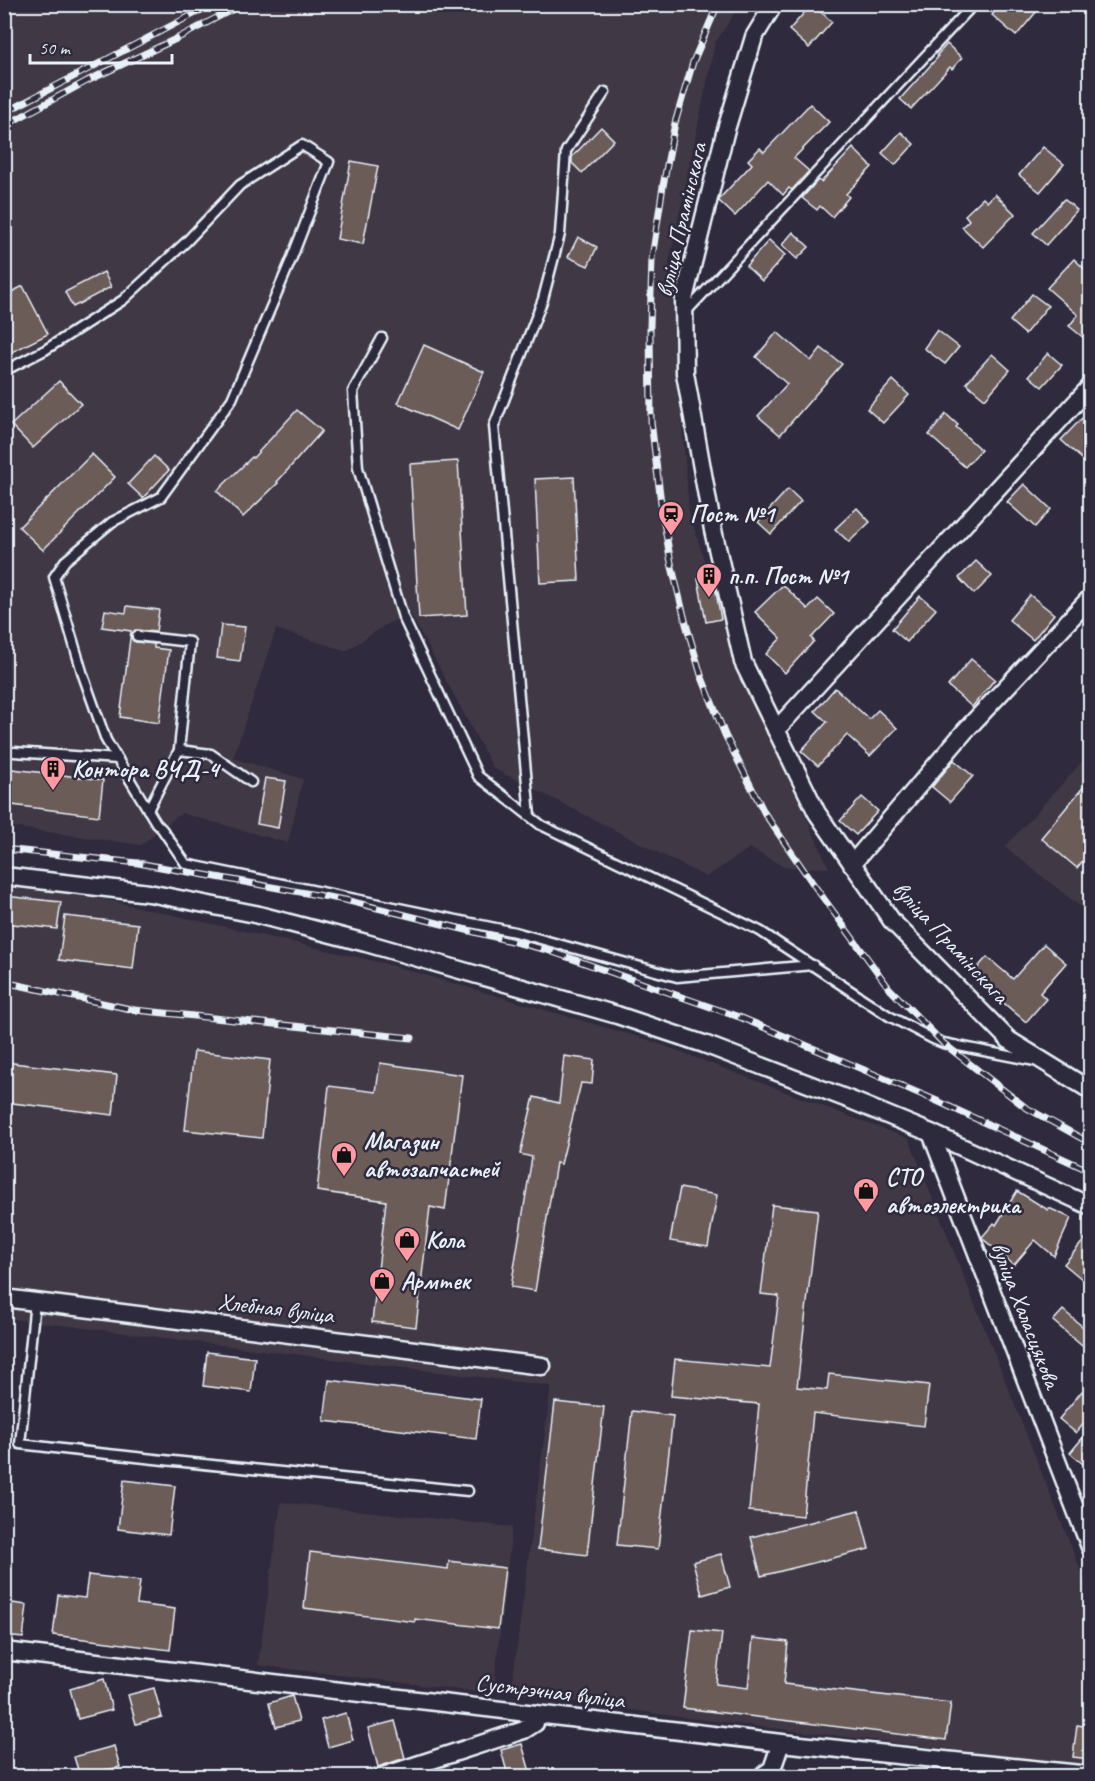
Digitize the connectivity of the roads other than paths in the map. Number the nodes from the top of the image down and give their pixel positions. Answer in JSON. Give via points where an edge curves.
{"nodes":[{"id":1,"x":774,"y":4,"type":"edge"},
{"id":2,"x":974,"y":4,"type":"edge"},
{"id":3,"x":605,"y":92,"type":"dead end"},
{"id":4,"x":684,"y":314,"type":"junction"},
{"id":5,"x":382,"y":338,"type":"dead end"},
{"id":6,"x":4,"y":371,"type":"edge"},
{"id":7,"x":1090,"y":387,"type":"edge"},
{"id":8,"x":1090,"y":598,"type":"edge"},
{"id":9,"x":137,"y":636,"type":"dead end"},
{"id":10,"x":776,"y":730,"type":"junction"},
{"id":11,"x":179,"y":750,"type":"junction"},
{"id":12,"x":14,"y":752,"type":"dead end"},
{"id":13,"x":118,"y":759,"type":"junction"},
{"id":14,"x":251,"y":782,"type":"dead end"},
{"id":15,"x":148,"y":810,"type":"junction"},
{"id":16,"x":530,"y":816,"type":"junction"},
{"id":17,"x":852,"y":864,"type":"junction"},
{"id":18,"x":4,"y":876,"type":"edge"},
{"id":19,"x":813,"y":965,"type":"junction"},
{"id":20,"x":1048,"y":1064,"type":"junction"},
{"id":21,"x":1090,"y":1090,"type":"edge"},
{"id":22,"x":931,"y":1133,"type":"junction"},
{"id":23,"x":1090,"y":1206,"type":"edge"},
{"id":24,"x":4,"y":1298,"type":"edge"},
{"id":25,"x":36,"y":1302,"type":"junction"},
{"id":26,"x":542,"y":1366,"type":"dead end"},
{"id":27,"x":468,"y":1491,"type":"dead end"},
{"id":28,"x":1090,"y":1547,"type":"edge"},
{"id":29,"x":4,"y":1651,"type":"edge"},
{"id":30,"x":536,"y":1714,"type":"junction"},
{"id":31,"x":781,"y":1743,"type":"junction"},
{"id":32,"x":1090,"y":1775,"type":"edge"},
{"id":33,"x":383,"y":1776,"type":"edge"},
{"id":34,"x":762,"y":1776,"type":"edge"}],
"edges":[{"from":1,"to":4,"type":"street","name":"вуліца Прамінскага","via":[[754,37],[725,133],[684,299]]},
{"from":2,"to":4,"type":"lane"},
{"from":3,"to":16,"type":"lane","via":[[566,151],[560,234],[546,288],[494,426]]},
{"from":4,"to":10,"type":"street","name":"вуліца Прамінскага","via":[[685,373],[715,541],[743,662]]},
{"from":5,"to":16,"type":"lane","via":[[353,391],[358,468],[403,617],[478,776]]},
{"from":6,"to":13,"type":"lane","via":[[123,300],[240,185],[302,145],[330,162],[232,399],[160,496],[112,522],[65,561],[54,577],[83,675],[106,740]]},
{"from":7,"to":10,"type":"street"},
{"from":8,"to":17,"type":"street","via":[[965,731]]},
{"from":9,"to":11,"type":"lane","via":[[190,642]]},
{"from":10,"to":17,"type":"street","name":"вуліца Прамінскага","via":[[817,813]]},
{"from":11,"to":14,"type":"lane","via":[[211,754]]},
{"from":11,"to":15,"type":"lane"},
{"from":12,"to":13,"type":"lane"},
{"from":13,"to":15,"type":"lane"},
{"from":15,"to":19,"type":"lane","via":[[186,864],[200,862],[436,911],[677,977]]},
{"from":16,"to":19,"type":"lane","via":[[760,931]]},
{"from":17,"to":20,"type":"street","name":"вуліца Прамінскага","via":[[900,930],[1009,1040]]},
{"from":18,"to":22,"type":"street","via":[[149,893],[255,914],[366,943],[628,1018],[843,1096]]},
{"from":19,"to":20,"type":"lane","via":[[889,1016],[933,1039]]},
{"from":20,"to":21,"type":"street","name":"вуліца Прамінскага"},
{"from":22,"to":23,"type":"street"},
{"from":22,"to":28,"type":"street","name":"вуліца Халасцякова"},
{"from":24,"to":25,"type":"street","name":"Хлебная вуліца"},
{"from":25,"to":26,"type":"street","name":"Хлебная вуліца"},
{"from":25,"to":27,"type":"lane","via":[[20,1444]]},
{"from":29,"to":30,"type":"street","name":"Сустрэчная вуліца"},
{"from":30,"to":31,"type":"street","name":"Сустрэчная вуліца"},
{"from":30,"to":33,"type":"street","via":[[535,1723],[524,1730]]},
{"from":31,"to":32,"type":"street","name":"Сустрэчная вуліца"},
{"from":31,"to":34,"type":"street","via":[[772,1769]]}]}
